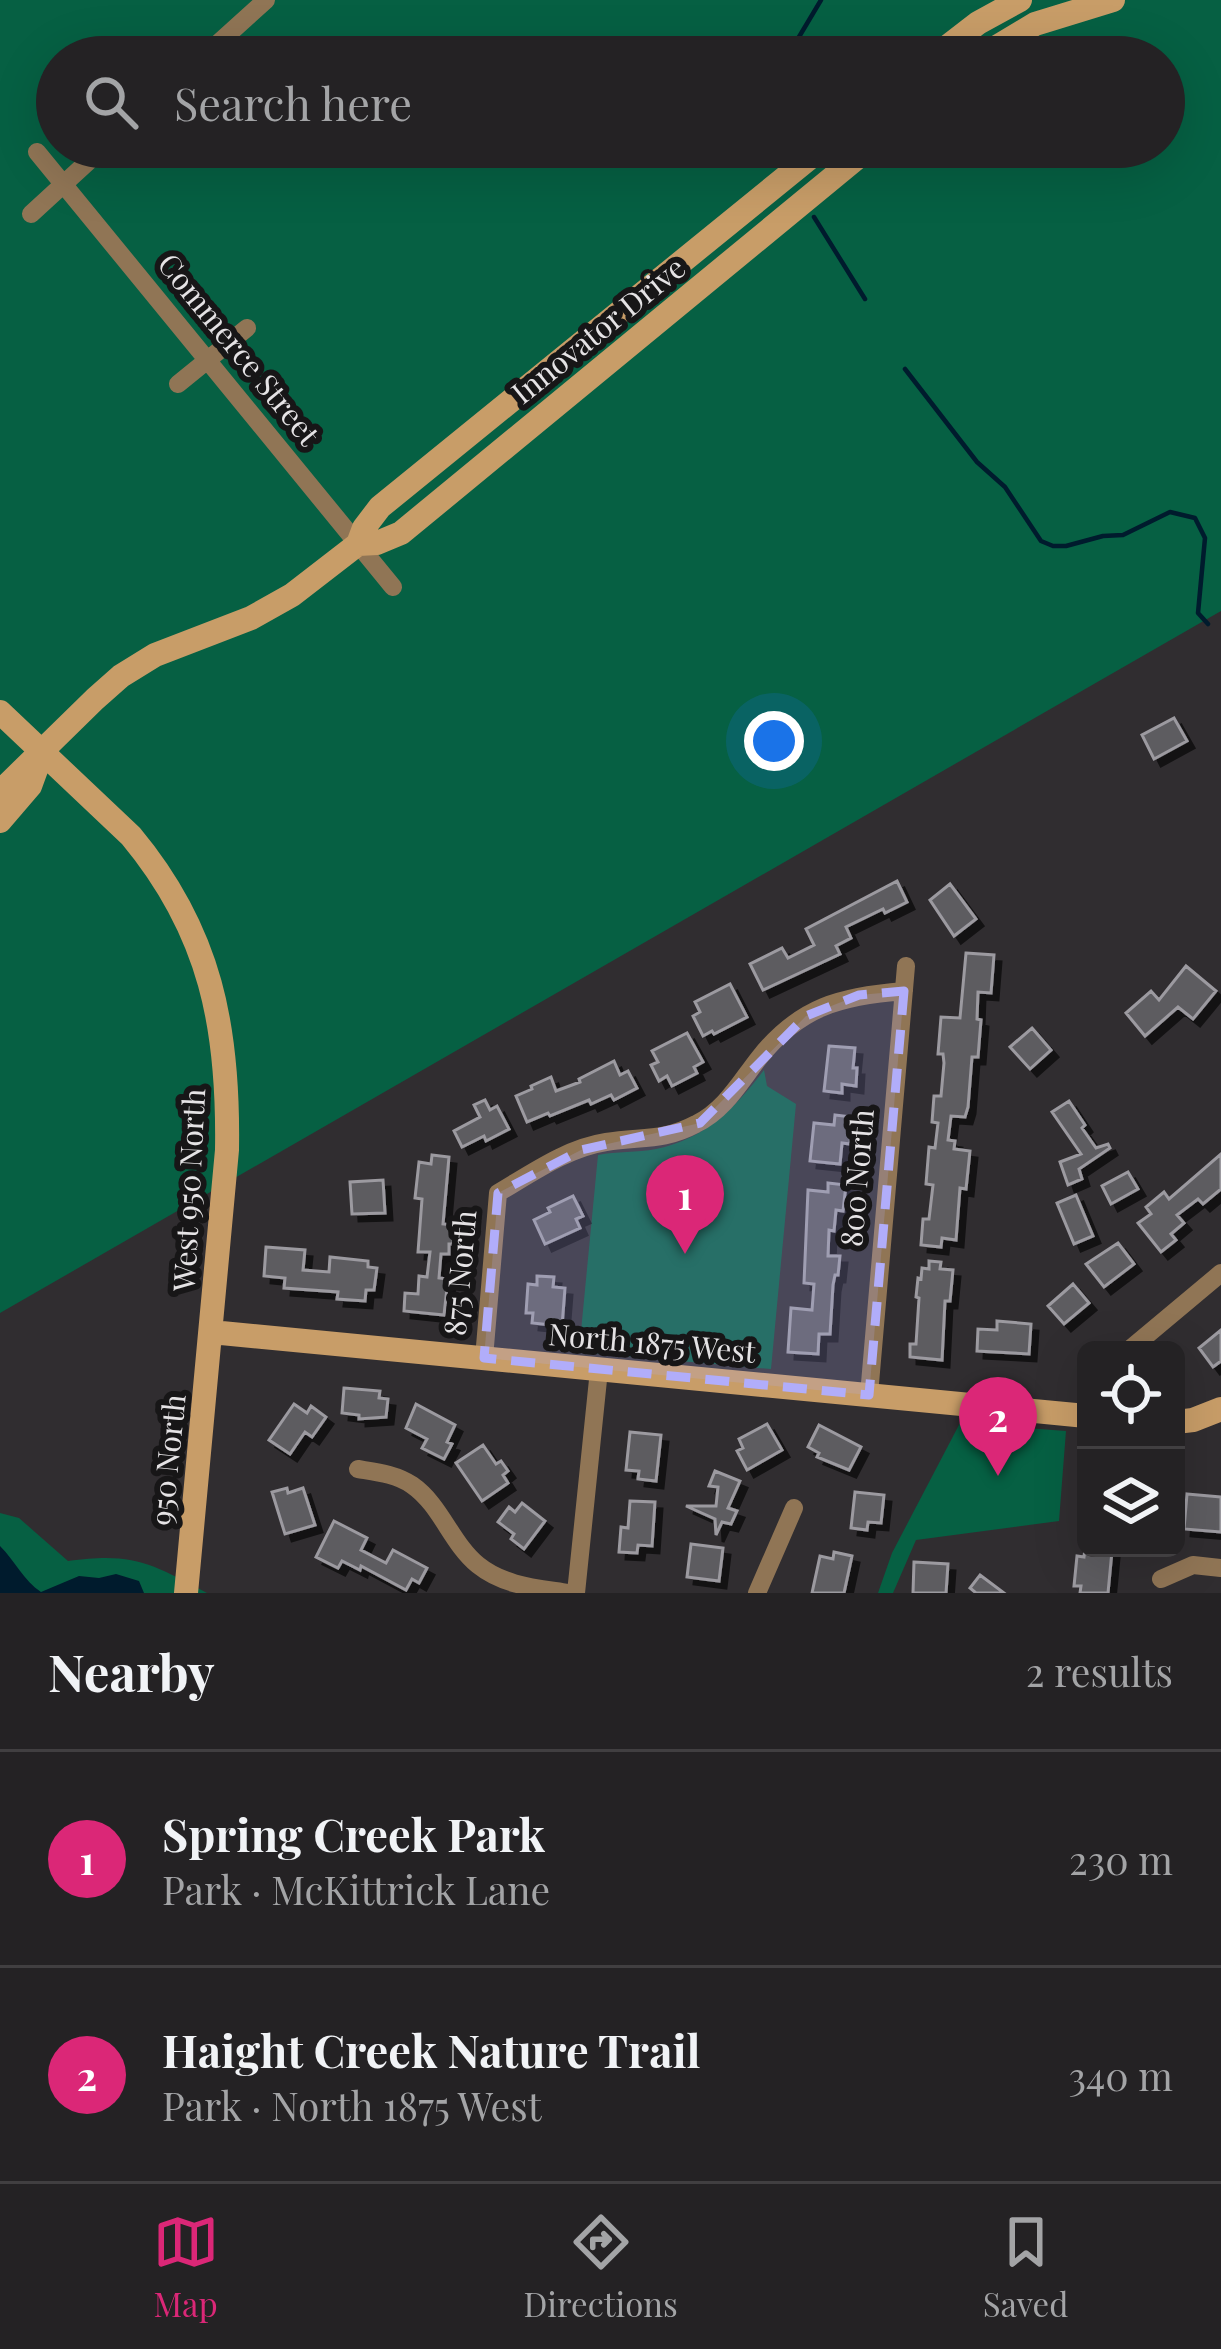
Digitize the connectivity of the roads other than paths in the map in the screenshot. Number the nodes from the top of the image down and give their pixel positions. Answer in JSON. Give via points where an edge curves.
{"nodes":[{"id":1,"x":266,"y":0,"type":"edge"},
{"id":2,"x":1020,"y":0,"type":"edge"},
{"id":3,"x":1113,"y":0,"type":"edge"},
{"id":4,"x":226,"y":36,"type":"edge"},
{"id":5,"x":961,"y":36,"type":"edge"},
{"id":6,"x":1016,"y":36,"type":"edge"},
{"id":7,"x":50,"y":168,"type":"edge"},
{"id":8,"x":81,"y":168,"type":"edge"},
{"id":9,"x":797,"y":168,"type":"edge"},
{"id":10,"x":845,"y":168,"type":"edge"},
{"id":11,"x":64,"y":184,"type":"junction"},
{"id":12,"x":31,"y":214,"type":"dead end"},
{"id":13,"x":247,"y":328,"type":"dead end"},
{"id":14,"x":208,"y":360,"type":"junction"},
{"id":15,"x":178,"y":384,"type":"dead end"},
{"id":16,"x":358,"y":544,"type":"junction"},
{"id":17,"x":393,"y":587,"type":"dead end"},
{"id":18,"x":0,"y":712,"type":"edge"},
{"id":19,"x":41,"y":753,"type":"junction"},
{"id":20,"x":0,"y":792,"type":"edge"},
{"id":21,"x":0,"y":821,"type":"edge"},
{"id":22,"x":906,"y":966,"type":"dead end"},
{"id":23,"x":904,"y":991,"type":"junction"},
{"id":24,"x":1221,"y":1273,"type":"edge"},
{"id":25,"x":212,"y":1332,"type":"junction"},
{"id":26,"x":1140,"y":1341,"type":"edge"},
{"id":27,"x":484,"y":1358,"type":"junction"},
{"id":28,"x":599,"y":1370,"type":"junction"},
{"id":29,"x":869,"y":1395,"type":"junction"},
{"id":30,"x":1221,"y":1409,"type":"edge"},
{"id":31,"x":1077,"y":1415,"type":"edge"},
{"id":32,"x":1185,"y":1421,"type":"edge"},
{"id":33,"x":358,"y":1469,"type":"dead end"},
{"id":34,"x":794,"y":1508,"type":"dead end"},
{"id":35,"x":1221,"y":1568,"type":"edge"},
{"id":36,"x":1161,"y":1579,"type":"dead end"},
{"id":37,"x":186,"y":1593,"type":"edge"},
{"id":38,"x":572,"y":1593,"type":"edge"},
{"id":39,"x":757,"y":1593,"type":"edge"}],
"edges":[{"from":1,"to":4,"type":"street"},
{"from":2,"to":5,"type":"main road"},
{"from":3,"to":6,"type":"main road"},
{"from":7,"to":11,"type":"street","name":"Commerce Street"},
{"from":8,"to":11,"type":"street"},
{"from":9,"to":16,"type":"main road","name":"Innovator Drive","via":[[380,507]]},
{"from":10,"to":16,"type":"main road","name":"Innovator Drive","via":[[401,533]]},
{"from":11,"to":12,"type":"street"},
{"from":11,"to":14,"type":"street","name":"Commerce Street"},
{"from":13,"to":14,"type":"street"},
{"from":14,"to":15,"type":"street"},
{"from":14,"to":16,"type":"street","name":"Commerce Street"},
{"from":16,"to":17,"type":"street","name":"Commerce Street"},
{"from":16,"to":19,"type":"main road","name":"Innovator Drive","via":[[272,607],[136,666]]},
{"from":18,"to":19,"type":"main road","name":"West 950 North"},
{"from":19,"to":20,"type":"main road","name":"Innovator Drive"},
{"from":19,"to":21,"type":"main road","name":"Innovator Drive","via":[[29,786]]},
{"from":19,"to":25,"type":"main road","name":"West 950 North","via":[[147,855],[196,942],[214,996],[227,1129]]},
{"from":22,"to":23,"type":"street","name":"800 North"},
{"from":23,"to":27,"type":"street","name":"875 North","via":[[859,994],[806,1016],[700,1123],[581,1150],[498,1193]]},
{"from":23,"to":29,"type":"street","name":"800 North"},
{"from":24,"to":26,"type":"street"},
{"from":25,"to":27,"type":"main road","name":"North 1875 West"},
{"from":25,"to":37,"type":"main road","name":"950 North"},
{"from":27,"to":28,"type":"main road","name":"North 1875 West"},
{"from":28,"to":29,"type":"main road","name":"North 1875 West"},
{"from":28,"to":38,"type":"street"},
{"from":29,"to":31,"type":"main road","name":"North 1875 West"},
{"from":30,"to":32,"type":"main road"},
{"from":33,"to":38,"type":"street","via":[[411,1484],[494,1576]]},
{"from":34,"to":39,"type":"street"},
{"from":35,"to":36,"type":"street","via":[[1193,1565]]}]}
